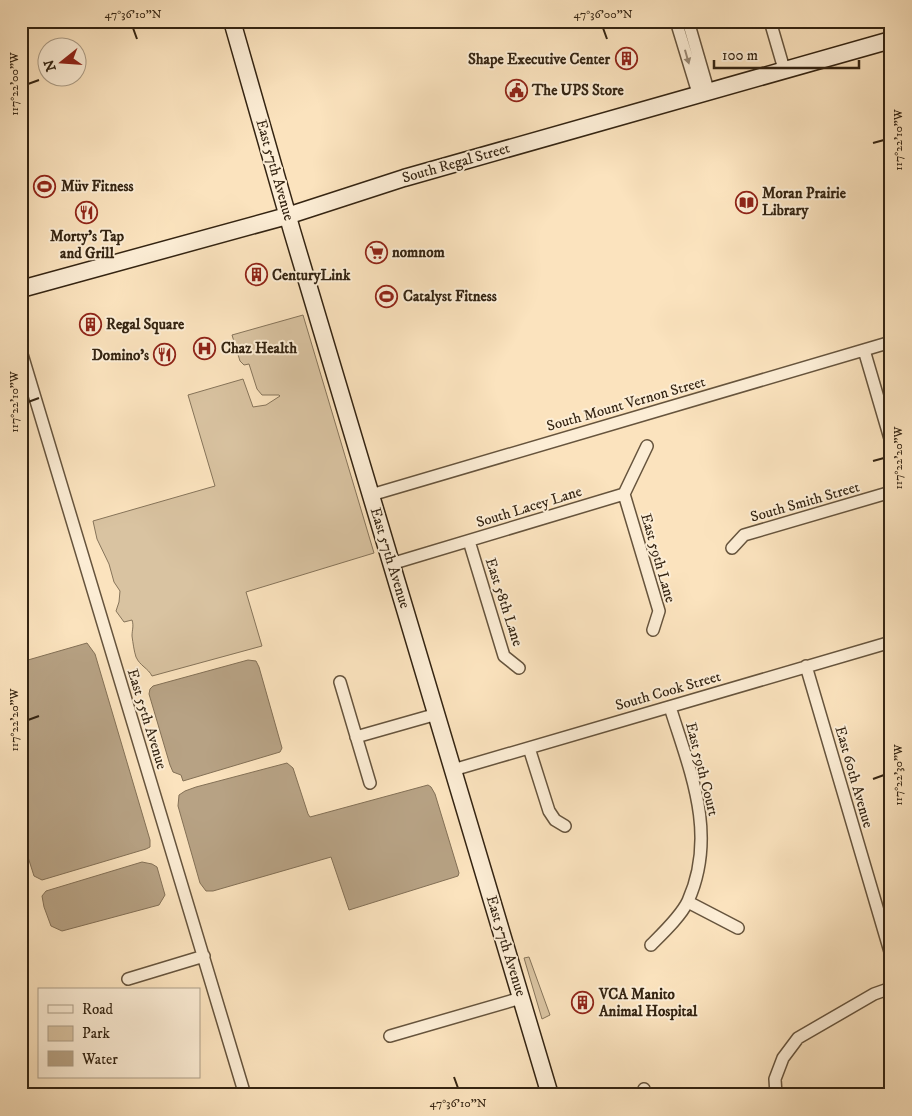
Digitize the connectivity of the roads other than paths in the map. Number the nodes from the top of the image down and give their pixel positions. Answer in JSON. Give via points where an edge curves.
{"nodes":[{"id":1,"x":232,"y":21,"type":"edge"},
{"id":2,"x":676,"y":21,"type":"edge"},
{"id":3,"x":688,"y":21,"type":"edge"},
{"id":4,"x":770,"y":21,"type":"edge"},
{"id":5,"x":891,"y":40,"type":"edge"},
{"id":6,"x":784,"y":69,"type":"junction"},
{"id":7,"x":703,"y":92,"type":"junction"},
{"id":8,"x":287,"y":216,"type":"junction"},
{"id":9,"x":21,"y":289,"type":"edge"},
{"id":10,"x":891,"y":342,"type":"edge"},
{"id":11,"x":864,"y":350,"type":"junction"},
{"id":12,"x":21,"y":351,"type":"edge"},
{"id":13,"x":891,"y":442,"type":"edge"},
{"id":14,"x":647,"y":446,"type":"dead end"},
{"id":15,"x":891,"y":492,"type":"edge"},
{"id":16,"x":624,"y":494,"type":"junction"},
{"id":17,"x":371,"y":495,"type":"junction"},
{"id":18,"x":469,"y":541,"type":"junction"},
{"id":19,"x":732,"y":548,"type":"dead end"},
{"id":20,"x":391,"y":564,"type":"junction"},
{"id":21,"x":653,"y":630,"type":"dead end"},
{"id":22,"x":891,"y":642,"type":"edge"},
{"id":23,"x":806,"y":666,"type":"junction"},
{"id":24,"x":519,"y":668,"type":"dead end"},
{"id":25,"x":340,"y":682,"type":"dead end"},
{"id":26,"x":670,"y":706,"type":"junction"},
{"id":27,"x":437,"y":714,"type":"junction"},
{"id":28,"x":356,"y":737,"type":"junction"},
{"id":29,"x":529,"y":748,"type":"junction"},
{"id":30,"x":453,"y":770,"type":"junction"},
{"id":31,"x":370,"y":783,"type":"dead end"},
{"id":32,"x":565,"y":826,"type":"dead end"},
{"id":33,"x":688,"y":902,"type":"junction"},
{"id":34,"x":738,"y":928,"type":"dead end"},
{"id":35,"x":651,"y":945,"type":"dead end"},
{"id":36,"x":891,"y":955,"type":"edge"},
{"id":37,"x":204,"y":956,"type":"junction"},
{"id":38,"x":128,"y":979,"type":"dead end"},
{"id":39,"x":891,"y":988,"type":"edge"},
{"id":40,"x":521,"y":998,"type":"junction"},
{"id":41,"x":390,"y":1036,"type":"dead end"},
{"id":42,"x":245,"y":1095,"type":"edge"},
{"id":43,"x":550,"y":1095,"type":"edge"},
{"id":44,"x":776,"y":1095,"type":"edge"}],
"edges":[{"from":1,"to":8,"type":"main road","name":"East 57th Avenue"},
{"from":2,"to":7,"type":"street","one_way":true},
{"from":3,"to":7,"type":"street"},
{"from":4,"to":6,"type":"street"},
{"from":5,"to":6,"type":"main road","name":"South Regal Street"},
{"from":6,"to":7,"type":"main road","name":"South Regal Street"},
{"from":7,"to":8,"type":"main road","name":"South Regal Street","via":[[404,178]]},
{"from":8,"to":9,"type":"main road","name":"South Regal Street"},
{"from":8,"to":17,"type":"main road","name":"East 57th Avenue"},
{"from":10,"to":11,"type":"street","name":"South Mount Vernon Street"},
{"from":11,"to":13,"type":"street"},
{"from":11,"to":17,"type":"street","name":"South Mount Vernon Street"},
{"from":12,"to":37,"type":"street","name":"East 55th Avenue"},
{"from":14,"to":16,"type":"street"},
{"from":15,"to":19,"type":"street","name":"South Smith Street","via":[[744,535]]},
{"from":16,"to":18,"type":"street","name":"South Lacey Lane"},
{"from":16,"to":21,"type":"street","name":"East 59th Lane","via":[[659,611]]},
{"from":17,"to":20,"type":"main road","name":"East 57th Avenue"},
{"from":18,"to":20,"type":"street","name":"South Lacey Lane"},
{"from":18,"to":24,"type":"street","name":"East 58th Lane","via":[[504,656]]},
{"from":20,"to":27,"type":"main road","name":"East 57th Avenue"},
{"from":22,"to":23,"type":"street","name":"South Cook Street"},
{"from":23,"to":26,"type":"street","name":"South Cook Street"},
{"from":23,"to":36,"type":"street","name":"East 60th Avenue"},
{"from":25,"to":28,"type":"street"},
{"from":26,"to":29,"type":"street","name":"South Cook Street"},
{"from":26,"to":33,"type":"street","name":"East 59th Court","via":[[701,822],[698,868]]},
{"from":27,"to":28,"type":"street"},
{"from":27,"to":30,"type":"main road","name":"East 57th Avenue"},
{"from":28,"to":31,"type":"street"},
{"from":29,"to":30,"type":"street","name":"South Cook Street"},
{"from":29,"to":32,"type":"street","via":[[549,811]]},
{"from":30,"to":40,"type":"main road","name":"East 57th Avenue"},
{"from":33,"to":34,"type":"street"},
{"from":33,"to":35,"type":"street","name":"East 59th Court"},
{"from":37,"to":38,"type":"street"},
{"from":37,"to":42,"type":"street","name":"East 55th Avenue"},
{"from":39,"to":44,"type":"street","via":[[874,994],[798,1038],[783,1058],[775,1079]]},
{"from":40,"to":41,"type":"street"},
{"from":40,"to":43,"type":"main road","name":"East 57th Avenue"}]}
